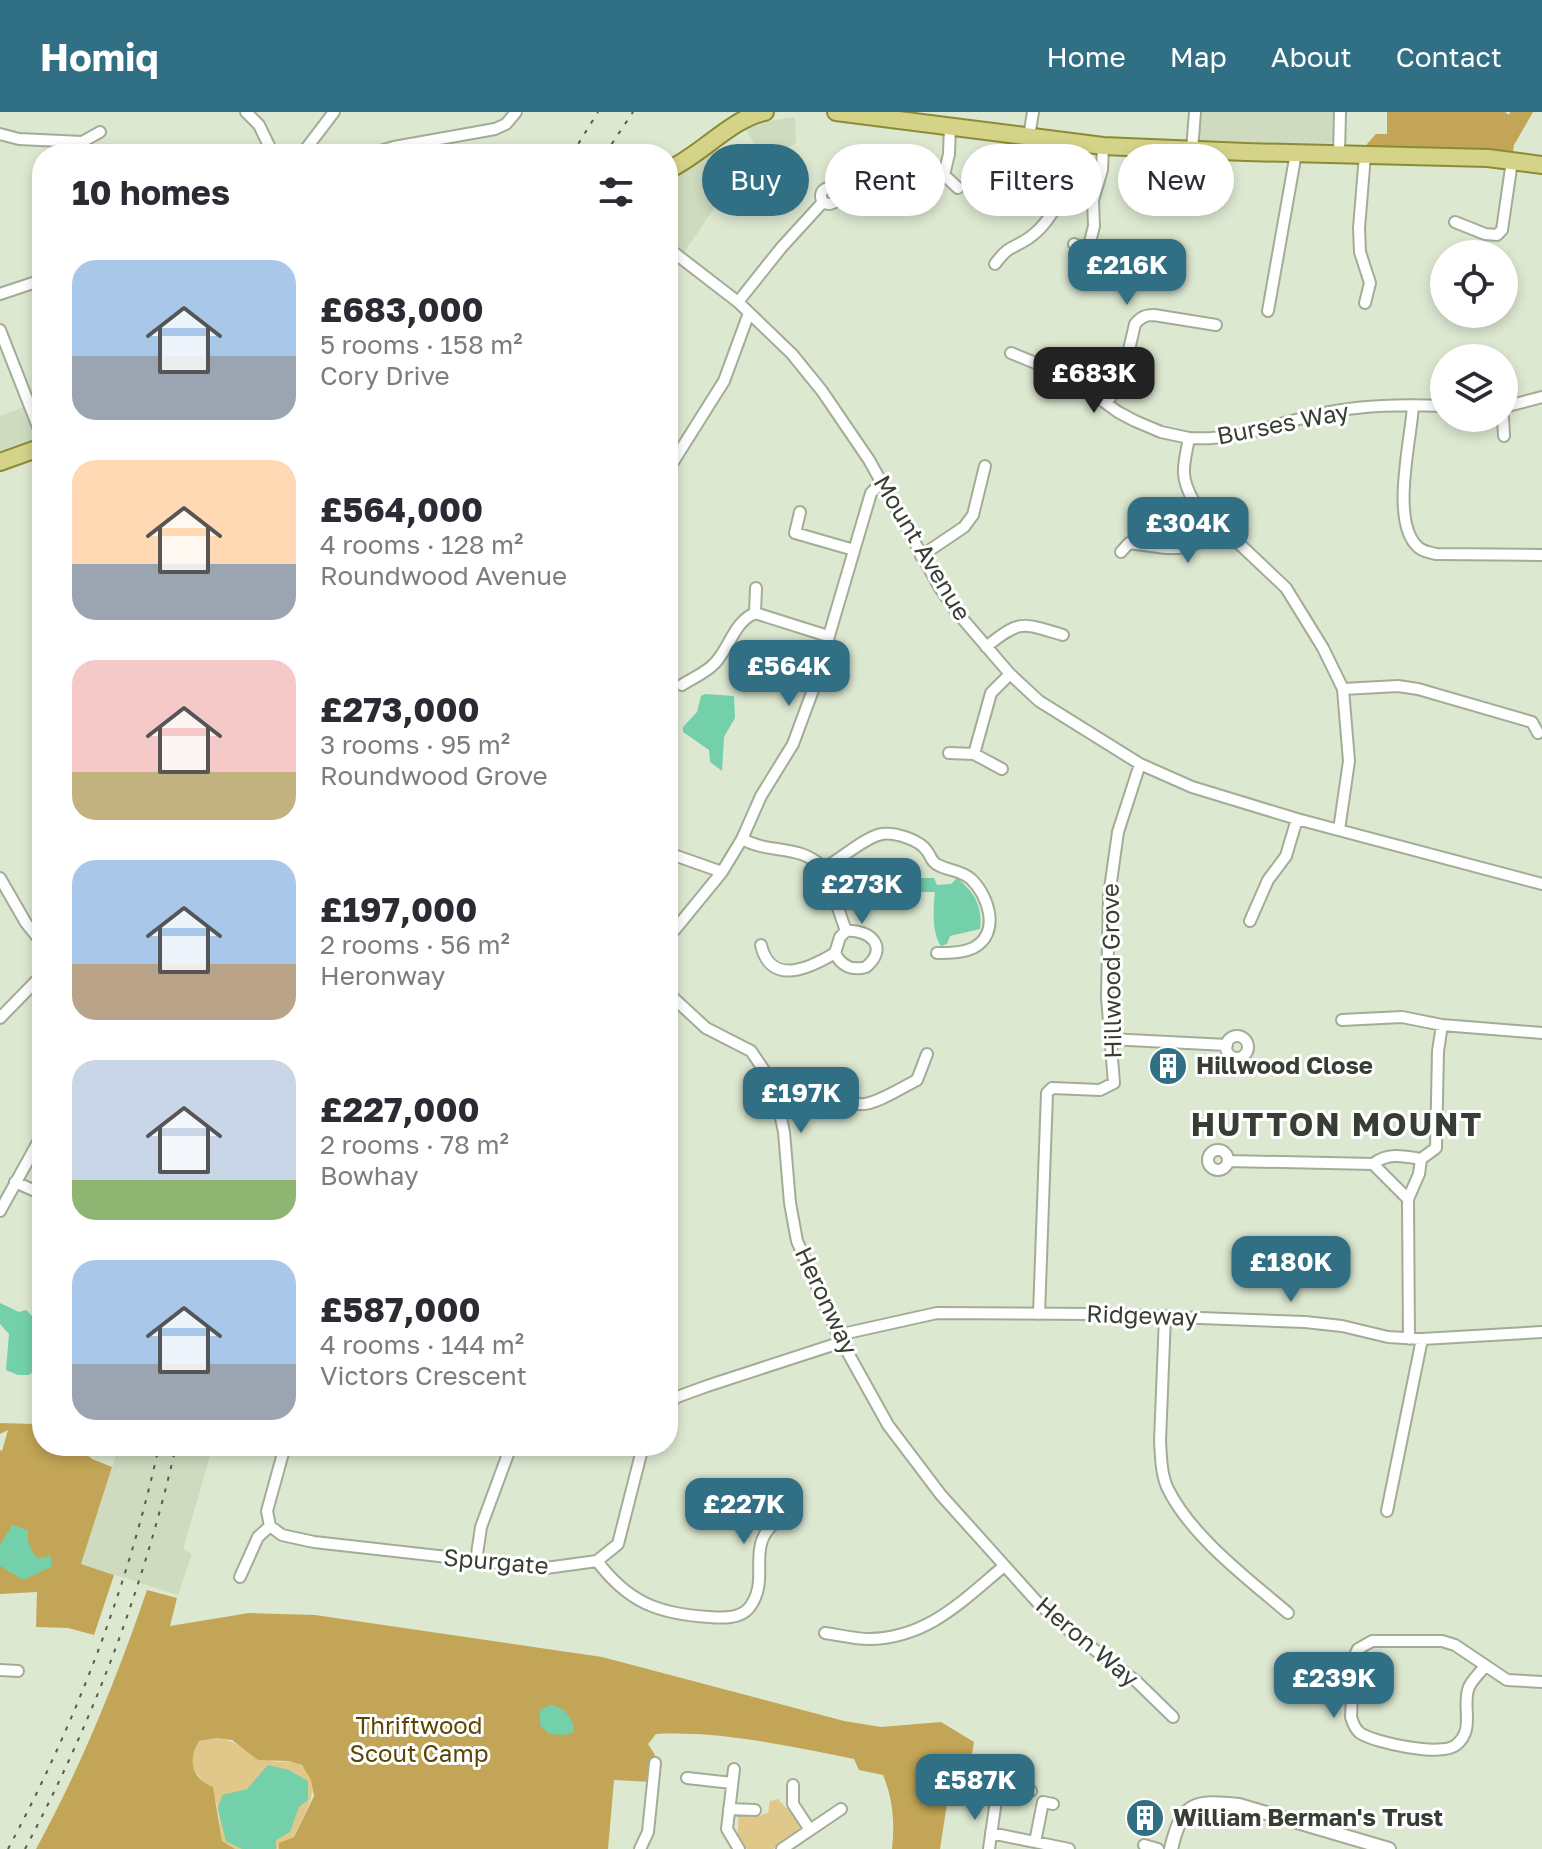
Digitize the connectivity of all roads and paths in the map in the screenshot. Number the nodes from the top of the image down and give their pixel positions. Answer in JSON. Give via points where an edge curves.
{"nodes":[{"id":1,"x":246,"y":112,"type":"edge"},
{"id":2,"x":334,"y":112,"type":"edge"},
{"id":3,"x":516,"y":112,"type":"edge"},
{"id":4,"x":765,"y":112,"type":"edge"},
{"id":5,"x":836,"y":112,"type":"edge"},
{"id":6,"x":1033,"y":112,"type":"edge"},
{"id":7,"x":1195,"y":112,"type":"edge"},
{"id":8,"x":1340,"y":112,"type":"edge"},
{"id":9,"x":741,"y":115,"type":"edge"},
{"id":10,"x":950,"y":126,"type":"junction"},
{"id":11,"x":100,"y":132,"type":"dead end"},
{"id":12,"x":0,"y":134,"type":"edge"},
{"id":13,"x":1029,"y":137,"type":"junction"},
{"id":14,"x":1076,"y":143,"type":"junction"},
{"id":15,"x":268,"y":144,"type":"edge"},
{"id":16,"x":310,"y":144,"type":"edge"},
{"id":17,"x":411,"y":144,"type":"edge"},
{"id":18,"x":1192,"y":144,"type":"edge"},
{"id":19,"x":1103,"y":146,"type":"junction"},
{"id":20,"x":1118,"y":147,"type":"edge"},
{"id":21,"x":1234,"y":151,"type":"edge"},
{"id":22,"x":1296,"y":153,"type":"junction"},
{"id":23,"x":1339,"y":154,"type":"junction"},
{"id":24,"x":1365,"y":155,"type":"junction"},
{"id":25,"x":1512,"y":161,"type":"junction"},
{"id":26,"x":678,"y":164,"type":"edge"},
{"id":27,"x":1542,"y":165,"type":"edge"},
{"id":28,"x":945,"y":171,"type":"edge"},
{"id":29,"x":945,"y":176,"type":"edge"},
{"id":30,"x":958,"y":188,"type":"dead end"},
{"id":31,"x":823,"y":202,"type":"dead end"},
{"id":32,"x":1455,"y":222,"type":"dead end"},
{"id":33,"x":1074,"y":244,"type":"dead end"},
{"id":34,"x":678,"y":257,"type":"edge"},
{"id":35,"x":995,"y":264,"type":"dead end"},
{"id":36,"x":32,"y":283,"type":"edge"},
{"id":37,"x":0,"y":294,"type":"edge"},
{"id":38,"x":738,"y":302,"type":"junction"},
{"id":39,"x":1365,"y":303,"type":"dead end"},
{"id":40,"x":1268,"y":311,"type":"dead end"},
{"id":41,"x":749,"y":313,"type":"junction"},
{"id":42,"x":1216,"y":325,"type":"dead end"},
{"id":43,"x":0,"y":330,"type":"edge"},
{"id":44,"x":1011,"y":353,"type":"dead end"},
{"id":45,"x":1542,"y":397,"type":"edge"},
{"id":46,"x":1106,"y":403,"type":"junction"},
{"id":47,"x":1518,"y":403,"type":"edge"},
{"id":48,"x":1413,"y":406,"type":"junction"},
{"id":49,"x":1430,"y":406,"type":"edge"},
{"id":50,"x":32,"y":412,"type":"edge"},
{"id":51,"x":1507,"y":432,"type":"edge"},
{"id":52,"x":1508,"y":436,"type":"dead end"},
{"id":53,"x":1189,"y":438,"type":"junction"},
{"id":54,"x":32,"y":451,"type":"edge"},
{"id":55,"x":678,"y":454,"type":"edge"},
{"id":56,"x":0,"y":462,"type":"edge"},
{"id":57,"x":985,"y":466,"type":"dead end"},
{"id":58,"x":881,"y":483,"type":"junction"},
{"id":59,"x":800,"y":512,"type":"dead end"},
{"id":60,"x":1219,"y":525,"type":"junction"},
{"id":61,"x":854,"y":550,"type":"junction"},
{"id":62,"x":1121,"y":552,"type":"dead end"},
{"id":63,"x":1542,"y":555,"type":"edge"},
{"id":64,"x":921,"y":556,"type":"junction"},
{"id":65,"x":756,"y":588,"type":"dead end"},
{"id":66,"x":755,"y":613,"type":"junction"},
{"id":67,"x":1063,"y":635,"type":"dead end"},
{"id":68,"x":828,"y":636,"type":"junction"},
{"id":69,"x":986,"y":647,"type":"junction"},
{"id":70,"x":1010,"y":674,"type":"junction"},
{"id":71,"x":682,"y":685,"type":"dead end"},
{"id":72,"x":1343,"y":689,"type":"junction"},
{"id":73,"x":1537,"y":719,"type":"edge"},
{"id":74,"x":1538,"y":733,"type":"dead end"},
{"id":75,"x":949,"y":753,"type":"dead end"},
{"id":76,"x":974,"y":754,"type":"junction"},
{"id":77,"x":1140,"y":764,"type":"junction"},
{"id":78,"x":1002,"y":769,"type":"dead end"},
{"id":79,"x":1297,"y":819,"type":"junction"},
{"id":80,"x":1339,"y":830,"type":"junction"},
{"id":81,"x":742,"y":839,"type":"junction"},
{"id":82,"x":678,"y":857,"type":"edge"},
{"id":83,"x":824,"y":868,"type":"junction"},
{"id":84,"x":722,"y":872,"type":"junction"},
{"id":85,"x":0,"y":878,"type":"edge"},
{"id":86,"x":1542,"y":884,"type":"edge"},
{"id":87,"x":1250,"y":921,"type":"dead end"},
{"id":88,"x":678,"y":926,"type":"edge"},
{"id":89,"x":32,"y":930,"type":"edge"},
{"id":90,"x":846,"y":931,"type":"junction"},
{"id":91,"x":761,"y":945,"type":"dead end"},
{"id":92,"x":835,"y":953,"type":"junction"},
{"id":93,"x":937,"y":953,"type":"dead end"},
{"id":94,"x":32,"y":985,"type":"edge"},
{"id":95,"x":678,"y":1002,"type":"edge"},
{"id":96,"x":0,"y":1018,"type":"edge"},
{"id":97,"x":1342,"y":1020,"type":"dead end"},
{"id":98,"x":1442,"y":1025,"type":"junction"},
{"id":99,"x":1542,"y":1033,"type":"edge"},
{"id":100,"x":1109,"y":1039,"type":"junction"},
{"id":101,"x":1227,"y":1045,"type":"dead end"},
{"id":102,"x":927,"y":1054,"type":"dead end"},
{"id":103,"x":774,"y":1085,"type":"junction"},
{"id":104,"x":32,"y":1152,"type":"edge"},
{"id":105,"x":1421,"y":1159,"type":"junction"},
{"id":106,"x":1228,"y":1161,"type":"dead end"},
{"id":107,"x":1373,"y":1164,"type":"junction"},
{"id":108,"x":15,"y":1182,"type":"junction"},
{"id":109,"x":32,"y":1190,"type":"edge"},
{"id":110,"x":1408,"y":1199,"type":"junction"},
{"id":111,"x":0,"y":1211,"type":"edge"},
{"id":112,"x":1039,"y":1314,"type":"junction"},
{"id":113,"x":1165,"y":1316,"type":"junction"},
{"id":114,"x":1542,"y":1332,"type":"edge"},
{"id":115,"x":840,"y":1338,"type":"junction"},
{"id":116,"x":1409,"y":1339,"type":"junction"},
{"id":117,"x":1422,"y":1339,"type":"junction"},
{"id":118,"x":678,"y":1397,"type":"edge"},
{"id":119,"x":282,"y":1456,"type":"edge"},
{"id":120,"x":507,"y":1456,"type":"edge"},
{"id":121,"x":640,"y":1456,"type":"edge"},
{"id":122,"x":1387,"y":1511,"type":"dead end"},
{"id":123,"x":786,"y":1516,"type":"dead end"},
{"id":124,"x":270,"y":1526,"type":"junction"},
{"id":125,"x":476,"y":1561,"type":"junction"},
{"id":126,"x":597,"y":1561,"type":"junction"},
{"id":127,"x":1003,"y":1567,"type":"junction"},
{"id":128,"x":240,"y":1577,"type":"dead end"},
{"id":129,"x":1288,"y":1613,"type":"dead end"},
{"id":130,"x":825,"y":1633,"type":"dead end"},
{"id":131,"x":1484,"y":1667,"type":"junction"},
{"id":132,"x":0,"y":1670,"type":"edge"},
{"id":133,"x":18,"y":1671,"type":"dead end"},
{"id":134,"x":1542,"y":1682,"type":"edge"},
{"id":135,"x":1173,"y":1717,"type":"dead end"},
{"id":136,"x":655,"y":1763,"type":"dead end"},
{"id":137,"x":734,"y":1769,"type":"dead end"},
{"id":138,"x":687,"y":1778,"type":"dead end"},
{"id":139,"x":732,"y":1783,"type":"junction"},
{"id":140,"x":793,"y":1785,"type":"dead end"},
{"id":141,"x":1031,"y":1791,"type":"dead end"},
{"id":142,"x":1053,"y":1804,"type":"dead end"},
{"id":143,"x":729,"y":1809,"type":"junction"},
{"id":144,"x":841,"y":1809,"type":"dead end"},
{"id":145,"x":755,"y":1810,"type":"dead end"},
{"id":146,"x":810,"y":1830,"type":"junction"},
{"id":147,"x":991,"y":1833,"type":"junction"},
{"id":148,"x":1035,"y":1842,"type":"junction"},
{"id":149,"x":798,"y":1845,"type":"edge"},
{"id":150,"x":1144,"y":1845,"type":"dead end"},
{"id":151,"x":640,"y":1849,"type":"edge"},
{"id":152,"x":739,"y":1849,"type":"edge"},
{"id":153,"x":782,"y":1849,"type":"edge"},
{"id":154,"x":989,"y":1849,"type":"edge"},
{"id":155,"x":1069,"y":1849,"type":"edge"},
{"id":156,"x":1158,"y":1849,"type":"edge"},
{"id":157,"x":1171,"y":1849,"type":"edge"},
{"id":158,"x":1389,"y":1849,"type":"edge"}],
"edges":[{"from":1,"to":15,"type":"street"},
{"from":2,"to":16,"type":"street"},
{"from":3,"to":17,"type":"street","via":[[495,129]]},
{"from":4,"to":9,"type":"main road"},
{"from":5,"to":10,"type":"main road"},
{"from":6,"to":13,"type":"street"},
{"from":7,"to":18,"type":"street"},
{"from":8,"to":23,"type":"street"},
{"from":9,"to":26,"type":"main road","via":[[727,133]]},
{"from":10,"to":13,"type":"main road"},
{"from":10,"to":28,"type":"street"},
{"from":11,"to":12,"type":"street","via":[[82,142]]},
{"from":13,"to":14,"type":"main road"},
{"from":14,"to":19,"type":"main road"},
{"from":14,"to":35,"type":"street","via":[[1053,212]]},
{"from":19,"to":20,"type":"main road"},
{"from":19,"to":33,"type":"street","via":[[1093,200],[1093,252]]},
{"from":21,"to":22,"type":"main road"},
{"from":22,"to":23,"type":"main road"},
{"from":22,"to":40,"type":"street"},
{"from":23,"to":24,"type":"main road"},
{"from":24,"to":25,"type":"main road"},
{"from":24,"to":39,"type":"street","via":[[1359,228],[1370,283]]},
{"from":25,"to":27,"type":"main road"},
{"from":25,"to":32,"type":"street","via":[[1502,230],[1485,234]]},
{"from":29,"to":30,"type":"street"},
{"from":31,"to":38,"type":"street"},
{"from":34,"to":38,"type":"street","name":"Mount Avenue"},
{"from":36,"to":37,"type":"street"},
{"from":38,"to":41,"type":"street","name":"Mount Avenue"},
{"from":41,"to":55,"type":"street","via":[[724,381]]},
{"from":41,"to":58,"type":"street","name":"Mount Avenue","via":[[822,391]]},
{"from":42,"to":46,"type":"street","via":[[1154,315],[1140,319],[1121,384]]},
{"from":43,"to":50,"type":"street"},
{"from":44,"to":46,"type":"street","via":[[1070,377]]},
{"from":45,"to":47,"type":"street"},
{"from":46,"to":53,"type":"street","via":[[1148,427]]},
{"from":48,"to":49,"type":"street","name":"Burses Way"},
{"from":48,"to":53,"type":"street","name":"Burses Way","via":[[1318,414],[1232,438]]},
{"from":48,"to":63,"type":"street","via":[[1404,502],[1415,545],[1436,554]]},
{"from":51,"to":52,"type":"street"},
{"from":53,"to":60,"type":"street","name":"Burses Way","via":[[1186,486]]},
{"from":54,"to":56,"type":"main road"},
{"from":57,"to":64,"type":"street","via":[[973,515]]},
{"from":58,"to":61,"type":"street","via":[[871,493]]},
{"from":58,"to":64,"type":"street","name":"Mount Avenue"},
{"from":59,"to":61,"type":"street","via":[[795,533]]},
{"from":60,"to":62,"type":"street","via":[[1191,547],[1167,548],[1126,538]]},
{"from":60,"to":72,"type":"street","name":"Burses Way","via":[[1286,588]]},
{"from":61,"to":68,"type":"street"},
{"from":64,"to":69,"type":"street","name":"Mount Avenue"},
{"from":65,"to":66,"type":"street"},
{"from":66,"to":68,"type":"street"},
{"from":66,"to":71,"type":"street","via":[[740,623],[713,665]]},
{"from":67,"to":69,"type":"street","via":[[1024,624]]},
{"from":68,"to":81,"type":"street","via":[[793,744]]},
{"from":69,"to":70,"type":"street","name":"Mount Avenue"},
{"from":70,"to":76,"type":"street","via":[[991,693]]},
{"from":70,"to":77,"type":"street","name":"Mount Avenue","via":[[1039,701]]},
{"from":72,"to":73,"type":"street","via":[[1418,689]]},
{"from":72,"to":80,"type":"street","name":"Burses Way","via":[[1349,761]]},
{"from":73,"to":74,"type":"street"},
{"from":75,"to":76,"type":"street"},
{"from":76,"to":78,"type":"street"},
{"from":77,"to":79,"type":"street","name":"Mount Avenue","via":[[1192,787]]},
{"from":77,"to":100,"type":"street","name":"Hillwood Grove","via":[[1118,832],[1110,880]]},
{"from":79,"to":80,"type":"street","name":"Mount Avenue"},
{"from":79,"to":87,"type":"street","via":[[1286,856],[1268,880]]},
{"from":80,"to":86,"type":"street","name":"Mount Avenue"},
{"from":81,"to":83,"type":"street","via":[[804,853]]},
{"from":81,"to":84,"type":"street"},
{"from":82,"to":84,"type":"street"},
{"from":83,"to":90,"type":"street"},
{"from":83,"to":93,"type":"street","via":[[879,835],[890,834],[914,841],[936,865],[972,880],[988,908],[989,930],[978,945]]},
{"from":84,"to":88,"type":"street"},
{"from":85,"to":89,"type":"street"},
{"from":90,"to":92,"type":"street"},
{"from":90,"to":92,"type":"street","via":[[871,937],[875,956],[866,967],[855,969],[843,965]]},
{"from":91,"to":92,"type":"street","via":[[770,964],[785,970],[812,966]]},
{"from":94,"to":96,"type":"street"},
{"from":95,"to":103,"type":"street","name":"Heronway","via":[[706,1028],[751,1051]]},
{"from":97,"to":98,"type":"street","via":[[1402,1017]]},
{"from":98,"to":99,"type":"street"},
{"from":98,"to":105,"type":"street","via":[[1436,1148]]},
{"from":100,"to":101,"type":"street"},
{"from":100,"to":112,"type":"street","name":"Hillwood Grove","via":[[1111,1086],[1052,1088],[1047,1093]]},
{"from":102,"to":103,"type":"street","via":[[917,1080],[868,1104],[857,1104],[811,1077]]},
{"from":103,"to":115,"type":"street","name":"Heronway","via":[[797,1241]]},
{"from":104,"to":108,"type":"street"},
{"from":105,"to":107,"type":"street","via":[[1392,1156]]},
{"from":105,"to":110,"type":"street"},
{"from":106,"to":107,"type":"street"},
{"from":107,"to":110,"type":"street"},
{"from":108,"to":109,"type":"street"},
{"from":108,"to":111,"type":"street"},
{"from":110,"to":116,"type":"street"},
{"from":112,"to":113,"type":"street","name":"Ridgeway"},
{"from":112,"to":115,"type":"street","name":"Ridgeway","via":[[937,1313]]},
{"from":113,"to":116,"type":"street","name":"Ridgeway","via":[[1323,1323]]},
{"from":113,"to":129,"type":"street","via":[[1160,1441],[1168,1491],[1190,1522]]},
{"from":114,"to":117,"type":"street","name":"Ridgeway"},
{"from":115,"to":118,"type":"street"},
{"from":115,"to":127,"type":"street","name":"Heronway","via":[[888,1425]]},
{"from":116,"to":117,"type":"street","name":"Ridgeway"},
{"from":117,"to":122,"type":"street"},
{"from":119,"to":124,"type":"street","via":[[267,1511]]},
{"from":120,"to":125,"type":"street","via":[[481,1527]]},
{"from":121,"to":126,"type":"street","via":[[618,1544]]},
{"from":123,"to":126,"type":"street","via":[[765,1531],[755,1599],[747,1612],[735,1616],[688,1616],[653,1608],[618,1585]]},
{"from":124,"to":125,"type":"street","name":"Spurgate","via":[[282,1535],[314,1542]]},
{"from":124,"to":128,"type":"street","via":[[258,1537]]},
{"from":125,"to":126,"type":"street","name":"Spurgate","via":[[546,1568]]},
{"from":127,"to":130,"type":"street","via":[[926,1627],[867,1639]]},
{"from":127,"to":135,"type":"street","name":"Heron Way"},
{"from":131,"to":131,"type":"street","via":[[1442,1641],[1366,1643],[1354,1657],[1354,1726],[1368,1737],[1434,1752],[1454,1747],[1468,1726],[1469,1687]]},
{"from":131,"to":134,"type":"street","via":[[1507,1680]]},
{"from":132,"to":133,"type":"street"},
{"from":136,"to":151,"type":"street","via":[[648,1832]]},
{"from":137,"to":139,"type":"street"},
{"from":138,"to":139,"type":"street"},
{"from":139,"to":143,"type":"street"},
{"from":140,"to":146,"type":"street","via":[[793,1804]]},
{"from":141,"to":147,"type":"street","via":[[992,1798]]},
{"from":142,"to":148,"type":"street","via":[[1043,1802]]},
{"from":143,"to":145,"type":"street"},
{"from":143,"to":152,"type":"street","via":[[727,1829]]},
{"from":144,"to":146,"type":"street"},
{"from":146,"to":149,"type":"street"},
{"from":147,"to":148,"type":"street"},
{"from":147,"to":154,"type":"street"},
{"from":148,"to":155,"type":"street"},
{"from":149,"to":153,"type":"street"},
{"from":150,"to":156,"type":"street"},
{"from":157,"to":158,"type":"street","via":[[1185,1811],[1214,1802]]}]}
